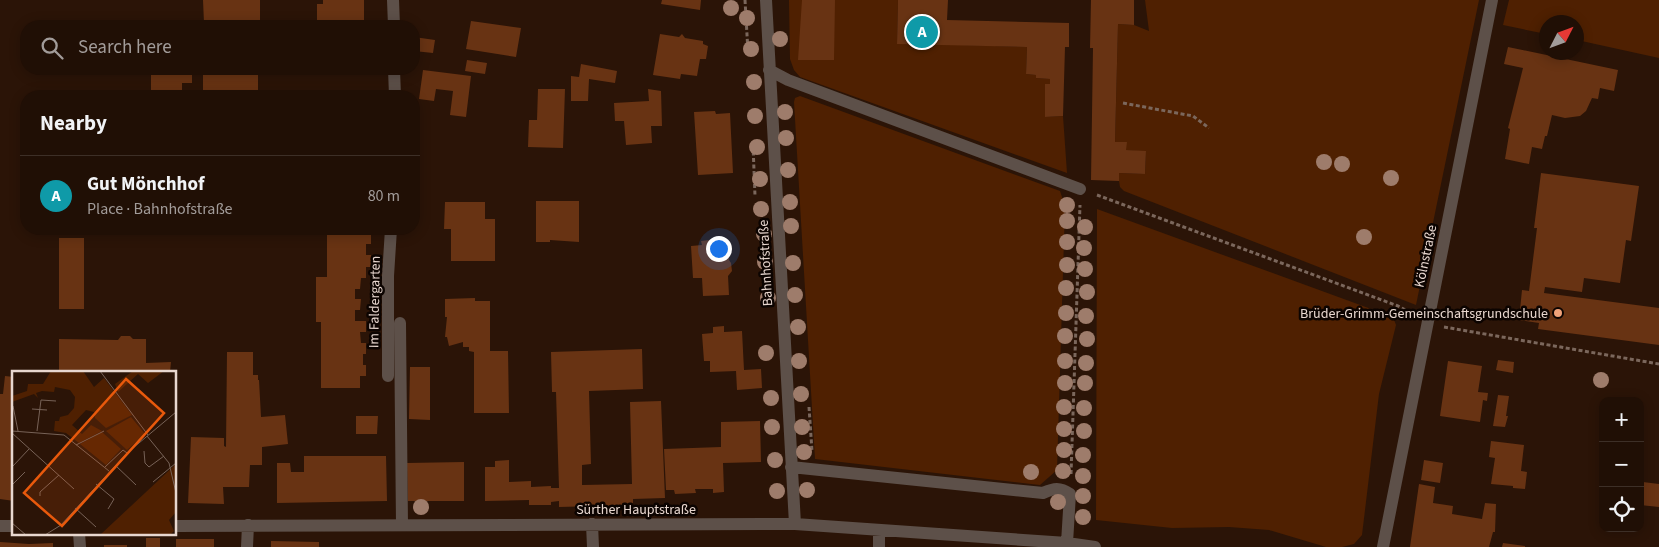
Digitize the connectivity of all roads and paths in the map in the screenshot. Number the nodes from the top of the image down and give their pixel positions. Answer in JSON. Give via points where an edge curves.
{"nodes":[{"id":1,"x":393,"y":0,"type":"edge"},
{"id":2,"x":766,"y":0,"type":"edge"},
{"id":3,"x":1492,"y":0,"type":"edge"},
{"id":4,"x":394,"y":20,"type":"edge"},
{"id":5,"x":769,"y":70,"type":"junction"},
{"id":6,"x":394,"y":75,"type":"edge"},
{"id":7,"x":394,"y":90,"type":"edge"},
{"id":8,"x":1123,"y":103,"type":"dead end"},
{"id":9,"x":1209,"y":128,"type":"dead end"},
{"id":10,"x":1080,"y":189,"type":"junction"},
{"id":11,"x":391,"y":235,"type":"edge"},
{"id":12,"x":400,"y":323,"type":"dead end"},
{"id":13,"x":1426,"y":323,"type":"junction"},
{"id":14,"x":1659,"y":364,"type":"edge"},
{"id":15,"x":388,"y":376,"type":"dead end"},
{"id":16,"x":792,"y":467,"type":"junction"},
{"id":17,"x":1070,"y":494,"type":"junction"},
{"id":18,"x":592,"y":524,"type":"junction"},
{"id":19,"x":795,"y":524,"type":"junction"},
{"id":20,"x":402,"y":525,"type":"junction"},
{"id":21,"x":176,"y":526,"type":"edge"},
{"id":22,"x":248,"y":526,"type":"junction"},
{"id":23,"x":879,"y":531,"type":"junction"},
{"id":24,"x":79,"y":534,"type":"edge"},
{"id":25,"x":1068,"y":543,"type":"junction"},
{"id":26,"x":80,"y":547,"type":"edge"},
{"id":27,"x":247,"y":547,"type":"edge"},
{"id":28,"x":594,"y":547,"type":"edge"},
{"id":29,"x":879,"y":547,"type":"edge"},
{"id":30,"x":1095,"y":547,"type":"edge"},
{"id":31,"x":1383,"y":547,"type":"edge"}],
"edges":[{"from":1,"to":4,"type":"street"},
{"from":2,"to":5,"type":"street","name":"Bahnhofstraße"},
{"from":3,"to":13,"type":"street","name":"Kölnstraße"},
{"from":5,"to":10,"type":"street"},
{"from":5,"to":16,"type":"street","name":"Bahnhofstraße"},
{"from":6,"to":7,"type":"street"},
{"from":8,"to":9,"type":"path","via":[[1193,116]]},
{"from":10,"to":13,"type":"path","via":[[1398,306]]},
{"from":10,"to":17,"type":"path"},
{"from":11,"to":15,"type":"street","name":"Im Faldergarten"},
{"from":12,"to":20,"type":"street"},
{"from":13,"to":14,"type":"path"},
{"from":13,"to":31,"type":"street","name":"Kölnstraße"},
{"from":16,"to":17,"type":"street","via":[[1043,493],[1057,488]]},
{"from":16,"to":19,"type":"street","name":"Bahnhofstraße"},
{"from":17,"to":25,"type":"street"},
{"from":18,"to":19,"type":"street","name":"Sürther Hauptstraße"},
{"from":18,"to":20,"type":"street","name":"Sürther Hauptstraße"},
{"from":18,"to":28,"type":"street"},
{"from":19,"to":23,"type":"street","name":"Sürther Hauptstraße"},
{"from":20,"to":22,"type":"street","name":"Sürther Hauptstraße"},
{"from":21,"to":22,"type":"street","name":"Sürther Hauptstraße"},
{"from":22,"to":27,"type":"street"},
{"from":23,"to":25,"type":"street","name":"Sürther Hauptstraße"},
{"from":23,"to":29,"type":"street"},
{"from":24,"to":26,"type":"street"},
{"from":25,"to":30,"type":"street","name":"Sürther Hauptstraße"}]}
